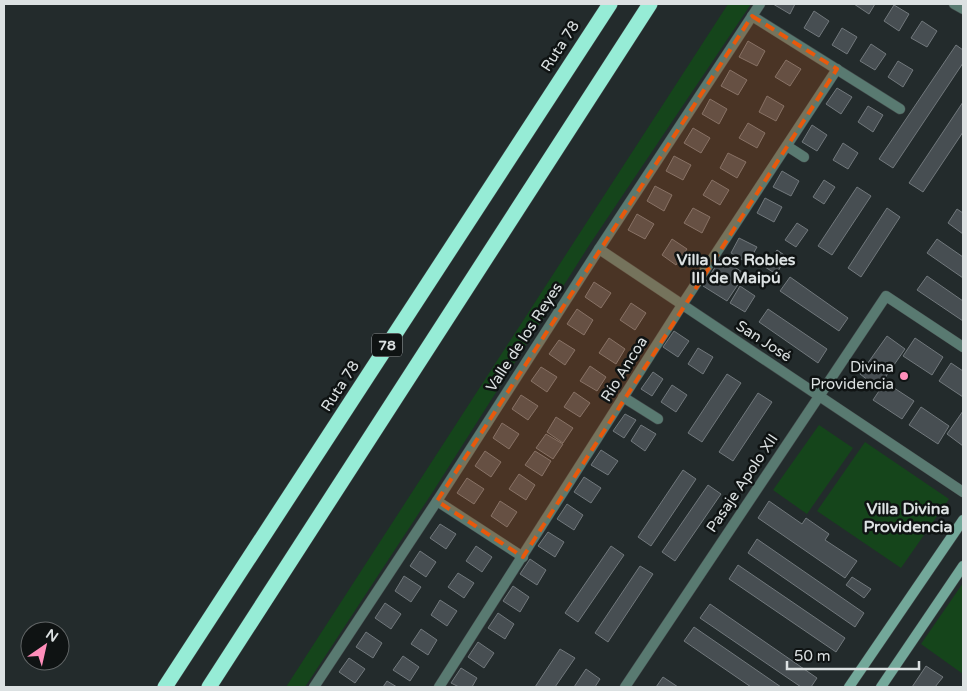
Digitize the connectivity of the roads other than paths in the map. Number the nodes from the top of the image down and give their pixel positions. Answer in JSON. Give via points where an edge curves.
{"nodes":[{"id":1,"x":610,"y":4,"type":"edge"},
{"id":2,"x":650,"y":4,"type":"edge"},
{"id":3,"x":760,"y":4,"type":"edge"},
{"id":4,"x":954,"y":4,"type":"edge"},
{"id":5,"x":963,"y":9,"type":"edge"},
{"id":6,"x":752,"y":16,"type":"junction"},
{"id":7,"x":837,"y":69,"type":"junction"},
{"id":8,"x":900,"y":109,"type":"dead end"},
{"id":9,"x":786,"y":146,"type":"junction"},
{"id":10,"x":804,"y":157,"type":"dead end"},
{"id":11,"x":599,"y":249,"type":"junction"},
{"id":12,"x":682,"y":305,"type":"junction"},
{"id":13,"x":963,"y":347,"type":"edge"},
{"id":14,"x":819,"y":395,"type":"junction"},
{"id":15,"x":624,"y":397,"type":"junction"},
{"id":16,"x":658,"y":419,"type":"dead end"},
{"id":17,"x":963,"y":492,"type":"edge"},
{"id":18,"x":437,"y":501,"type":"junction"},
{"id":19,"x":963,"y":520,"type":"edge"},
{"id":20,"x":522,"y":557,"type":"junction"},
{"id":21,"x":963,"y":566,"type":"edge"},
{"id":22,"x":166,"y":687,"type":"edge"},
{"id":23,"x":209,"y":687,"type":"edge"},
{"id":24,"x":314,"y":687,"type":"edge"},
{"id":25,"x":439,"y":687,"type":"edge"},
{"id":26,"x":625,"y":687,"type":"edge"},
{"id":27,"x":849,"y":687,"type":"edge"},
{"id":28,"x":881,"y":687,"type":"edge"}],
"edges":[{"from":1,"to":22,"type":"highway","name":"Ruta 78","number":"78"},
{"from":2,"to":23,"type":"highway","number":"78"},
{"from":3,"to":6,"type":"street","name":"Valle de los Reyes"},
{"from":4,"to":5,"type":"street"},
{"from":6,"to":7,"type":"street"},
{"from":6,"to":11,"type":"street","name":"Valle de los Reyes"},
{"from":7,"to":8,"type":"street"},
{"from":7,"to":9,"type":"street","name":"Río Ancoa"},
{"from":9,"to":10,"type":"street"},
{"from":9,"to":12,"type":"street","name":"Río Ancoa"},
{"from":11,"to":12,"type":"street","name":"San José"},
{"from":11,"to":18,"type":"street","name":"Valle de los Reyes"},
{"from":12,"to":14,"type":"street","name":"San José"},
{"from":12,"to":15,"type":"street","name":"Río Ancoa"},
{"from":13,"to":14,"type":"street","name":"Pasaje Apolo XII","via":[[886,296]]},
{"from":14,"to":17,"type":"street","name":"San José"},
{"from":14,"to":26,"type":"street","name":"Pasaje Apolo XII"},
{"from":15,"to":16,"type":"street"},
{"from":15,"to":20,"type":"street","name":"Río Ancoa"},
{"from":18,"to":20,"type":"street"},
{"from":18,"to":24,"type":"street","name":"Valle de los Reyes"},
{"from":19,"to":27,"type":"main road"},
{"from":20,"to":25,"type":"street","name":"Río Ancoa"},
{"from":21,"to":28,"type":"main road"}]}
